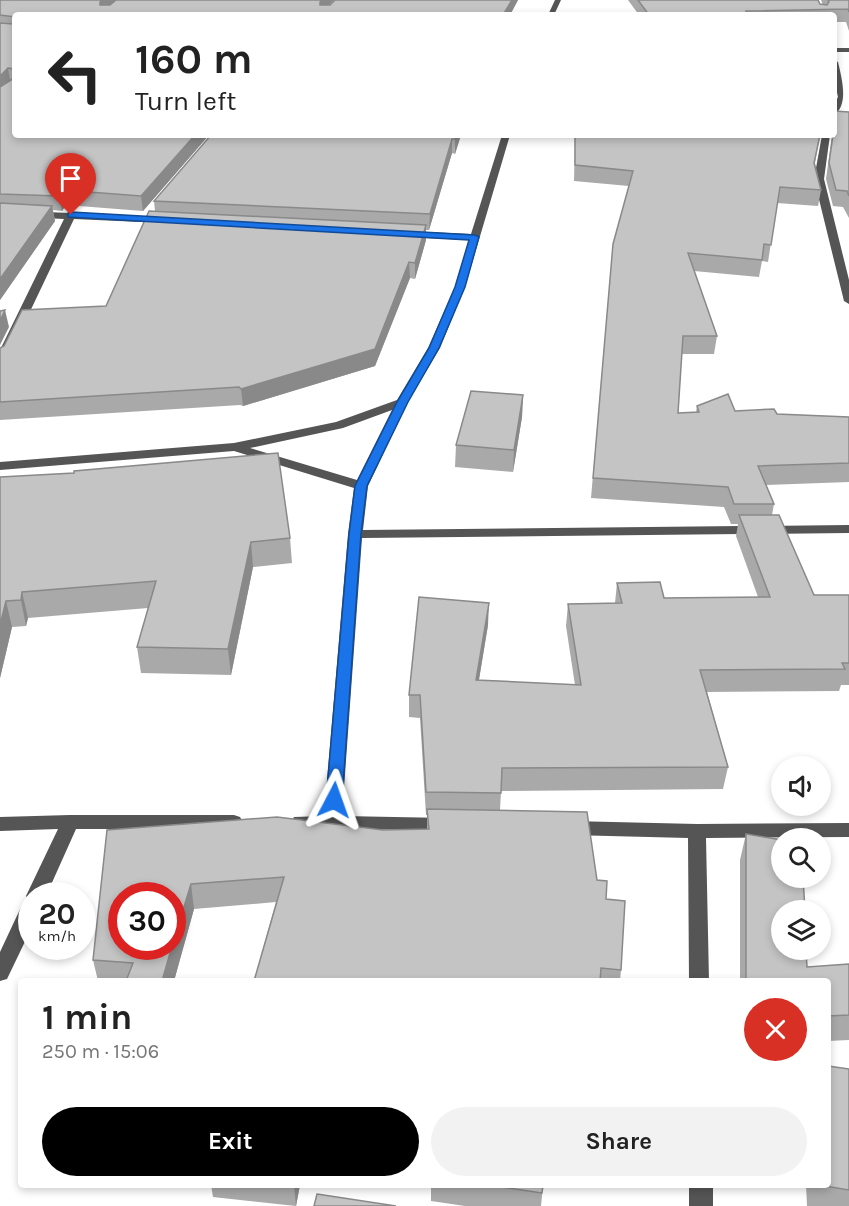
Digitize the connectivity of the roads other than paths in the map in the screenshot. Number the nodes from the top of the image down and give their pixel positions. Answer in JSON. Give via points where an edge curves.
{"nodes":[{"id":1,"x":837,"y":75,"type":"edge"},
{"id":2,"x":837,"y":107,"type":"edge"},
{"id":3,"x":505,"y":138,"type":"edge"},
{"id":4,"x":826,"y":138,"type":"edge"},
{"id":5,"x":152,"y":211,"type":"edge"},
{"id":6,"x":0,"y":213,"type":"edge"},
{"id":7,"x":71,"y":215,"type":"junction"},
{"id":8,"x":145,"y":219,"type":"junction"},
{"id":9,"x":169,"y":220,"type":"edge"},
{"id":10,"x":392,"y":233,"type":"edge"},
{"id":11,"x":475,"y":237,"type":"junction"},
{"id":12,"x":849,"y":301,"type":"edge"},
{"id":13,"x":0,"y":362,"type":"edge"},
{"id":14,"x":402,"y":402,"type":"junction"},
{"id":15,"x":234,"y":447,"type":"junction"},
{"id":16,"x":0,"y":466,"type":"edge"},
{"id":17,"x":361,"y":486,"type":"junction"},
{"id":18,"x":849,"y":529,"type":"edge"},
{"id":19,"x":355,"y":534,"type":"junction"},
{"id":20,"x":70,"y":822,"type":"junction"},
{"id":21,"x":249,"y":822,"type":"edge"},
{"id":22,"x":285,"y":822,"type":"edge"},
{"id":23,"x":333,"y":822,"type":"junction"},
{"id":24,"x":0,"y":825,"type":"edge"},
{"id":25,"x":462,"y":825,"type":"edge"},
{"id":26,"x":556,"y":828,"type":"edge"},
{"id":27,"x":849,"y":830,"type":"edge"},
{"id":28,"x":697,"y":831,"type":"junction"},
{"id":29,"x":42,"y":882,"type":"edge"},
{"id":30,"x":18,"y":935,"type":"edge"},
{"id":31,"x":0,"y":973,"type":"edge"},
{"id":32,"x":699,"y":978,"type":"edge"},
{"id":33,"x":700,"y":1188,"type":"edge"},
{"id":34,"x":701,"y":1206,"type":"edge"}],
"edges":[{"from":1,"to":2,"type":"street","via":[[842,97]]},
{"from":3,"to":11,"type":"street"},
{"from":4,"to":12,"type":"street","via":[[819,178]]},
{"from":5,"to":8,"type":"street"},
{"from":6,"to":7,"type":"street"},
{"from":7,"to":8,"type":"street"},
{"from":7,"to":13,"type":"street"},
{"from":8,"to":9,"type":"street"},
{"from":10,"to":11,"type":"street"},
{"from":11,"to":14,"type":"street","via":[[460,287],[434,348]]},
{"from":14,"to":15,"type":"street","via":[[339,425]]},
{"from":14,"to":17,"type":"street"},
{"from":15,"to":16,"type":"street"},
{"from":15,"to":17,"type":"street"},
{"from":17,"to":19,"type":"street"},
{"from":18,"to":19,"type":"street"},
{"from":19,"to":23,"type":"street"},
{"from":20,"to":21,"type":"street"},
{"from":20,"to":24,"type":"street"},
{"from":20,"to":29,"type":"street"},
{"from":22,"to":23,"type":"street"},
{"from":23,"to":25,"type":"street"},
{"from":26,"to":28,"type":"street"},
{"from":27,"to":28,"type":"street"},
{"from":28,"to":32,"type":"street"},
{"from":30,"to":31,"type":"street"},
{"from":33,"to":34,"type":"street"}]}
